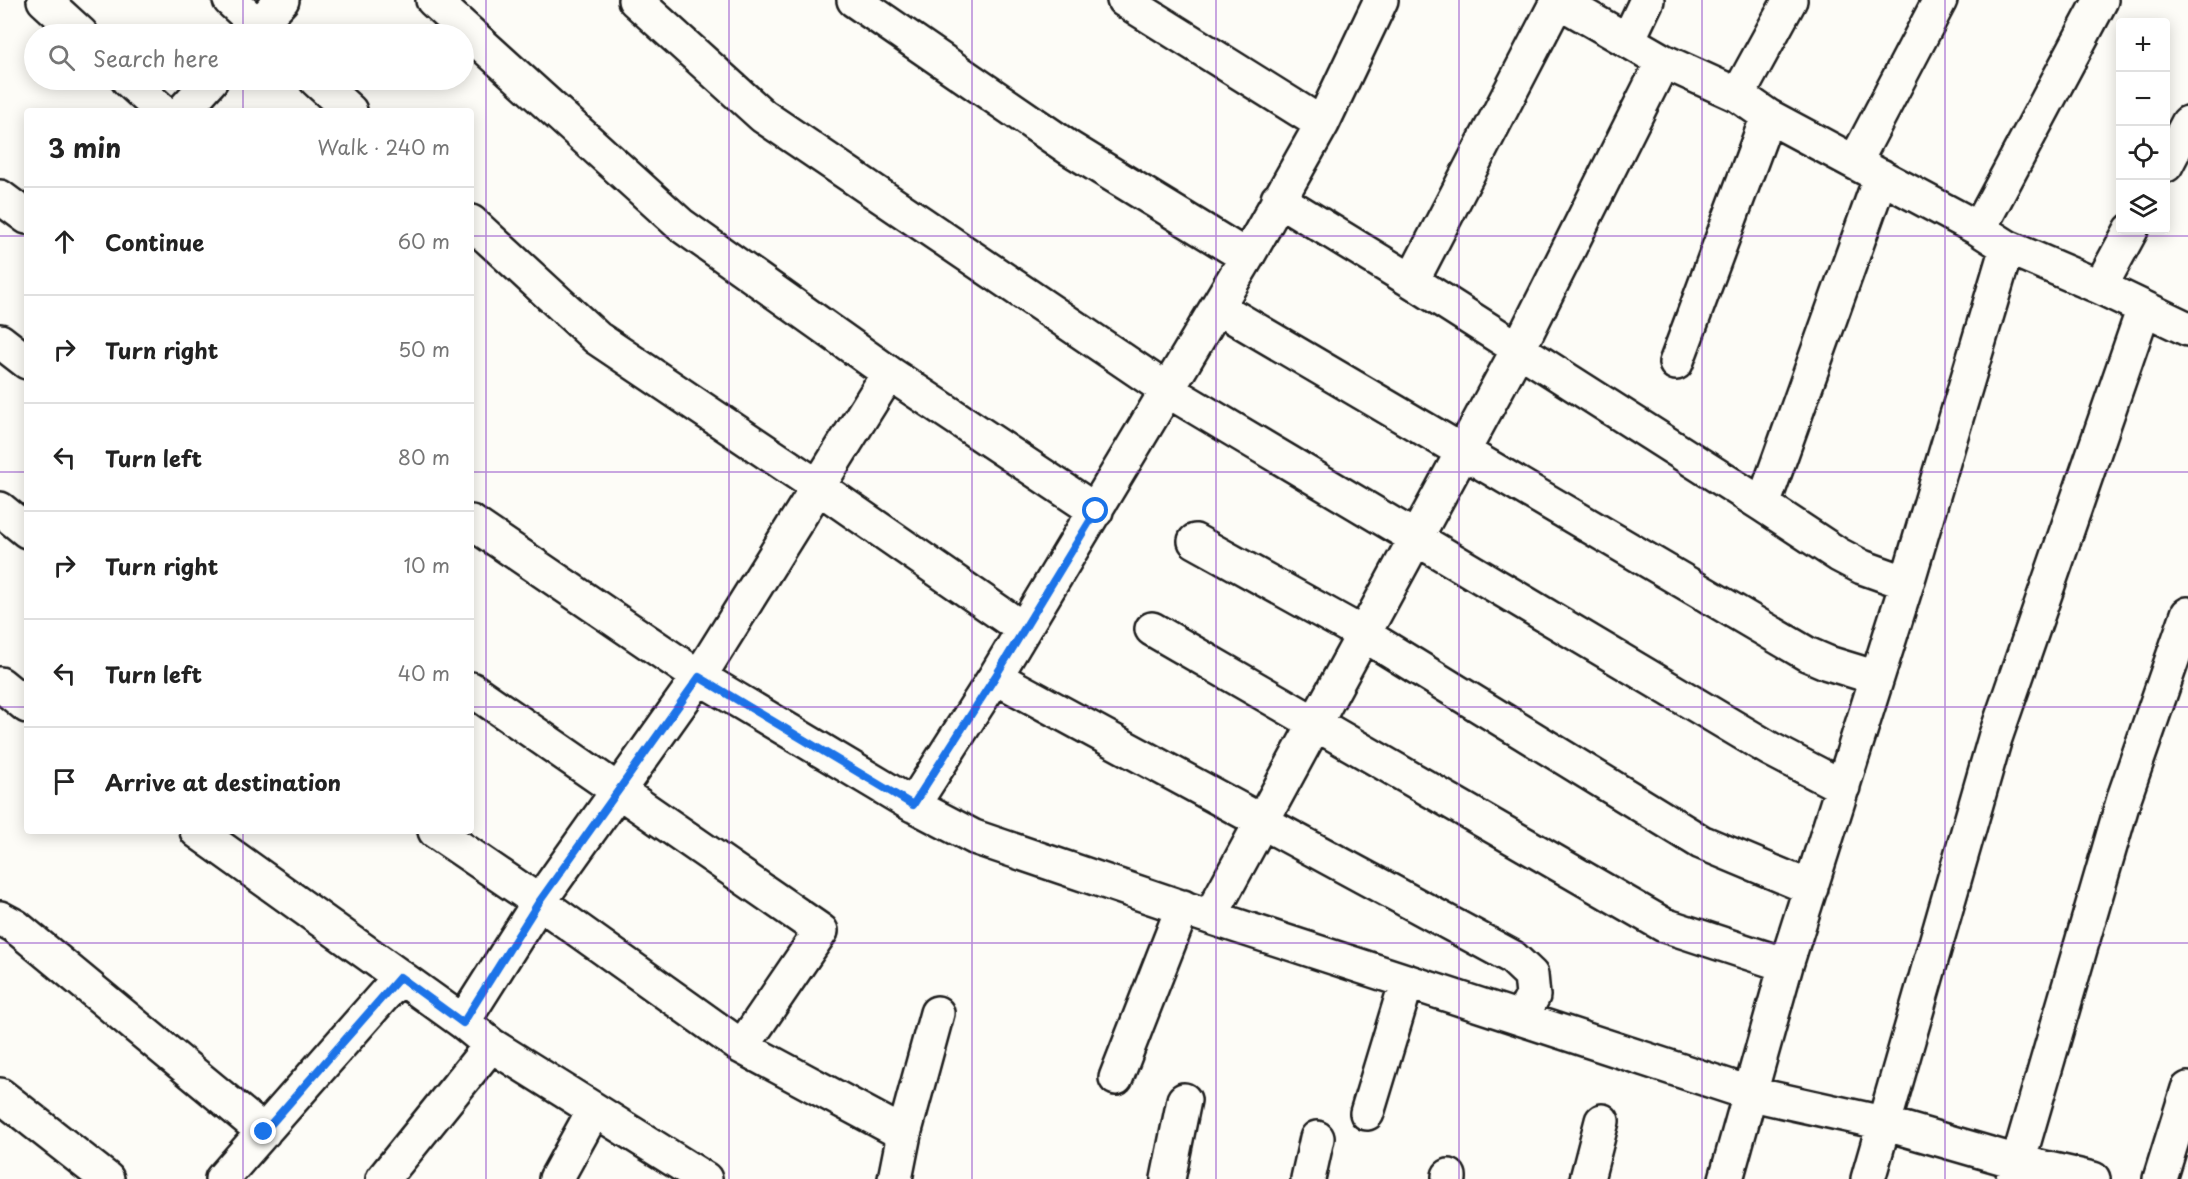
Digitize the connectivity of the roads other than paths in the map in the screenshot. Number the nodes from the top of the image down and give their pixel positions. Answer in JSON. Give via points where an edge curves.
{"nodes":[{"id":1,"x":44,"y":0,"type":"edge"},
{"id":2,"x":230,"y":0,"type":"edge"},
{"id":3,"x":282,"y":0,"type":"edge"},
{"id":4,"x":433,"y":0,"type":"edge"},
{"id":5,"x":636,"y":0,"type":"edge"},
{"id":6,"x":854,"y":0,"type":"edge"},
{"id":7,"x":1124,"y":0,"type":"edge"},
{"id":8,"x":1381,"y":0,"type":"edge"},
{"id":9,"x":1558,"y":0,"type":"edge"},
{"id":10,"x":1647,"y":0,"type":"edge"},
{"id":11,"x":1790,"y":0,"type":"edge"},
{"id":12,"x":1940,"y":0,"type":"edge"},
{"id":13,"x":2102,"y":0,"type":"edge"},
{"id":14,"x":70,"y":24,"type":"edge"},
{"id":15,"x":251,"y":24,"type":"edge"},
{"id":16,"x":264,"y":24,"type":"edge"},
{"id":17,"x":459,"y":24,"type":"edge"},
{"id":18,"x":474,"y":37,"type":"edge"},
{"id":19,"x":1628,"y":40,"type":"junction"},
{"id":20,"x":1663,"y":61,"type":"junction"},
{"id":21,"x":139,"y":90,"type":"edge"},
{"id":22,"x":201,"y":90,"type":"edge"},
{"id":23,"x":327,"y":90,"type":"edge"},
{"id":24,"x":1738,"y":95,"type":"junction"},
{"id":25,"x":159,"y":108,"type":"edge"},
{"id":26,"x":186,"y":108,"type":"edge"},
{"id":27,"x":347,"y":108,"type":"edge"},
{"id":28,"x":1768,"y":116,"type":"junction"},
{"id":29,"x":2188,"y":123,"type":"edge"},
{"id":30,"x":1322,"y":124,"type":"junction"},
{"id":31,"x":2170,"y":157,"type":"edge"},
{"id":32,"x":1868,"y":169,"type":"junction"},
{"id":33,"x":0,"y":197,"type":"edge"},
{"id":34,"x":1278,"y":199,"type":"junction"},
{"id":35,"x":24,"y":215,"type":"edge"},
{"id":36,"x":474,"y":225,"type":"edge"},
{"id":37,"x":1979,"y":229,"type":"junction"},
{"id":38,"x":2129,"y":234,"type":"edge"},
{"id":39,"x":2007,"y":247,"type":"junction"},
{"id":40,"x":1246,"y":257,"type":"junction"},
{"id":41,"x":1412,"y":281,"type":"junction"},
{"id":42,"x":2100,"y":287,"type":"junction"},
{"id":43,"x":1217,"y":307,"type":"junction"},
{"id":44,"x":2144,"y":308,"type":"junction"},
{"id":45,"x":2188,"y":329,"type":"edge"},
{"id":46,"x":0,"y":341,"type":"edge"},
{"id":47,"x":1518,"y":350,"type":"junction"},
{"id":48,"x":24,"y":360,"type":"edge"},
{"id":49,"x":1676,"y":363,"type":"dead end"},
{"id":50,"x":889,"y":373,"type":"junction"},
{"id":51,"x":1167,"y":390,"type":"junction"},
{"id":52,"x":1462,"y":452,"type":"junction"},
{"id":53,"x":817,"y":486,"type":"junction"},
{"id":54,"x":1763,"y":505,"type":"junction"},
{"id":55,"x":0,"y":509,"type":"edge"},
{"id":56,"x":1096,"y":511,"type":"junction"},
{"id":57,"x":474,"y":524,"type":"edge"},
{"id":58,"x":24,"y":529,"type":"edge"},
{"id":59,"x":1416,"y":538,"type":"junction"},
{"id":60,"x":1195,"y":541,"type":"dead end"},
{"id":61,"x":1907,"y":582,"type":"junction"},
{"id":62,"x":2188,"y":614,"type":"edge"},
{"id":63,"x":1023,"y":629,"type":"junction"},
{"id":64,"x":1152,"y":629,"type":"dead end"},
{"id":65,"x":1363,"y":634,"type":"junction"},
{"id":66,"x":699,"y":677,"type":"junction"},
{"id":67,"x":995,"y":677,"type":"junction"},
{"id":68,"x":1877,"y":678,"type":"junction"},
{"id":69,"x":0,"y":684,"type":"edge"},
{"id":70,"x":474,"y":691,"type":"edge"},
{"id":71,"x":24,"y":704,"type":"edge"},
{"id":72,"x":1315,"y":723,"type":"junction"},
{"id":73,"x":1843,"y":787,"type":"junction"},
{"id":74,"x":620,"y":790,"type":"junction"},
{"id":75,"x":913,"y":805,"type":"junction"},
{"id":76,"x":1262,"y":821,"type":"junction"},
{"id":77,"x":201,"y":834,"type":"edge"},
{"id":78,"x":439,"y":834,"type":"edge"},
{"id":79,"x":1811,"y":888,"type":"junction"},
{"id":80,"x":539,"y":902,"type":"junction"},
{"id":81,"x":1197,"y":912,"type":"junction"},
{"id":82,"x":0,"y":918,"type":"edge"},
{"id":83,"x":1786,"y":965,"type":"junction"},
{"id":84,"x":400,"y":977,"type":"junction"},
{"id":85,"x":1407,"y":981,"type":"junction"},
{"id":86,"x":937,"y":1013,"type":"dead end"},
{"id":87,"x":1521,"y":1018,"type":"junction"},
{"id":88,"x":463,"y":1023,"type":"junction"},
{"id":89,"x":491,"y":1045,"type":"junction"},
{"id":90,"x":742,"y":1047,"type":"junction"},
{"id":91,"x":1116,"y":1078,"type":"dead end"},
{"id":92,"x":2188,"y":1089,"type":"edge"},
{"id":93,"x":1752,"y":1094,"type":"junction"},
{"id":94,"x":0,"y":1095,"type":"edge"},
{"id":95,"x":1184,"y":1100,"type":"dead end"},
{"id":96,"x":594,"y":1110,"type":"junction"},
{"id":97,"x":1367,"y":1113,"type":"dead end"},
{"id":98,"x":1602,"y":1122,"type":"dead end"},
{"id":99,"x":1883,"y":1123,"type":"junction"},
{"id":100,"x":264,"y":1132,"type":"junction"},
{"id":101,"x":904,"y":1134,"type":"junction"},
{"id":102,"x":1317,"y":1137,"type":"dead end"},
{"id":103,"x":2016,"y":1171,"type":"edge"},
{"id":104,"x":107,"y":1179,"type":"edge"},
{"id":105,"x":222,"y":1179,"type":"edge"},
{"id":106,"x":383,"y":1179,"type":"edge"},
{"id":107,"x":556,"y":1179,"type":"edge"},
{"id":108,"x":705,"y":1179,"type":"edge"},
{"id":109,"x":895,"y":1179,"type":"edge"},
{"id":110,"x":1168,"y":1179,"type":"edge"},
{"id":111,"x":1308,"y":1179,"type":"edge"},
{"id":112,"x":1587,"y":1179,"type":"edge"},
{"id":113,"x":1726,"y":1179,"type":"edge"},
{"id":114,"x":1868,"y":1179,"type":"edge"},
{"id":115,"x":2093,"y":1179,"type":"edge"},
{"id":116,"x":2160,"y":1179,"type":"edge"}],
"edges":[{"from":1,"to":14,"type":"street"},
{"from":2,"to":15,"type":"street"},
{"from":3,"to":16,"type":"street"},
{"from":4,"to":17,"type":"street"},
{"from":5,"to":51,"type":"street","via":[[762,116]]},
{"from":6,"to":40,"type":"street","via":[[1069,148]]},
{"from":7,"to":30,"type":"street"},
{"from":8,"to":30,"type":"street"},
{"from":9,"to":19,"type":"street"},
{"from":9,"to":41,"type":"street"},
{"from":10,"to":19,"type":"street"},
{"from":11,"to":24,"type":"street"},
{"from":12,"to":32,"type":"street"},
{"from":13,"to":37,"type":"street"},
{"from":18,"to":50,"type":"street","via":[[681,225]]},
{"from":19,"to":20,"type":"street"},
{"from":20,"to":24,"type":"street"},
{"from":20,"to":47,"type":"street"},
{"from":21,"to":25,"type":"street"},
{"from":22,"to":26,"type":"street"},
{"from":23,"to":27,"type":"street"},
{"from":24,"to":28,"type":"street"},
{"from":28,"to":32,"type":"street"},
{"from":28,"to":49,"type":"street"},
{"from":29,"to":31,"type":"street"},
{"from":30,"to":34,"type":"street"},
{"from":32,"to":37,"type":"street"},
{"from":32,"to":54,"type":"street"},
{"from":33,"to":35,"type":"street"},
{"from":34,"to":40,"type":"street"},
{"from":34,"to":41,"type":"street"},
{"from":36,"to":53,"type":"street","via":[[597,338]]},
{"from":37,"to":39,"type":"street"},
{"from":38,"to":42,"type":"street"},
{"from":39,"to":42,"type":"street"},
{"from":39,"to":61,"type":"street"},
{"from":40,"to":43,"type":"street"},
{"from":41,"to":47,"type":"street"},
{"from":42,"to":44,"type":"street"},
{"from":43,"to":51,"type":"street"},
{"from":43,"to":52,"type":"street"},
{"from":44,"to":45,"type":"street"},
{"from":44,"to":99,"type":"street","via":[[1995,738]]},
{"from":46,"to":48,"type":"street"},
{"from":47,"to":52,"type":"street"},
{"from":47,"to":54,"type":"street"},
{"from":50,"to":53,"type":"street"},
{"from":50,"to":56,"type":"street"},
{"from":51,"to":56,"type":"street"},
{"from":51,"to":59,"type":"street"},
{"from":52,"to":59,"type":"street"},
{"from":52,"to":68,"type":"street","via":[[1808,654]]},
{"from":53,"to":63,"type":"street"},
{"from":53,"to":66,"type":"street"},
{"from":54,"to":61,"type":"street","via":[[1839,555]]},
{"from":55,"to":58,"type":"street"},
{"from":56,"to":63,"type":"street"},
{"from":57,"to":66,"type":"street"},
{"from":59,"to":65,"type":"street"},
{"from":59,"to":73,"type":"street","via":[[1770,749]]},
{"from":60,"to":65,"type":"street"},
{"from":61,"to":68,"type":"street"},
{"from":62,"to":103,"type":"street","via":[[2125,795]]},
{"from":63,"to":67,"type":"street"},
{"from":64,"to":72,"type":"street"},
{"from":65,"to":72,"type":"street"},
{"from":65,"to":79,"type":"street","via":[[1701,842]]},
{"from":66,"to":74,"type":"street"},
{"from":66,"to":75,"type":"street"},
{"from":67,"to":75,"type":"street"},
{"from":67,"to":76,"type":"street"},
{"from":68,"to":73,"type":"street"},
{"from":69,"to":71,"type":"street"},
{"from":70,"to":74,"type":"street"},
{"from":72,"to":76,"type":"street"},
{"from":72,"to":83,"type":"street","via":[[1664,925]]},
{"from":73,"to":79,"type":"street"},
{"from":74,"to":80,"type":"street"},
{"from":74,"to":90,"type":"street","via":[[821,931]]},
{"from":75,"to":81,"type":"street","via":[[974,837]]},
{"from":76,"to":81,"type":"street"},
{"from":76,"to":87,"type":"street","via":[[1512,957],[1532,975],[1533,996]]},
{"from":77,"to":84,"type":"street"},
{"from":78,"to":80,"type":"street"},
{"from":79,"to":83,"type":"street"},
{"from":80,"to":88,"type":"street"},
{"from":80,"to":90,"type":"street"},
{"from":81,"to":85,"type":"street"},
{"from":81,"to":91,"type":"street"},
{"from":82,"to":100,"type":"street","via":[[15,926]]},
{"from":83,"to":93,"type":"street"},
{"from":84,"to":88,"type":"street"},
{"from":84,"to":100,"type":"street"},
{"from":85,"to":87,"type":"street"},
{"from":85,"to":97,"type":"street"},
{"from":86,"to":101,"type":"street"},
{"from":87,"to":93,"type":"street"},
{"from":88,"to":89,"type":"street"},
{"from":89,"to":96,"type":"street"},
{"from":89,"to":106,"type":"street"},
{"from":90,"to":101,"type":"street"},
{"from":92,"to":116,"type":"street"},
{"from":93,"to":99,"type":"street"},
{"from":93,"to":113,"type":"street"},
{"from":94,"to":104,"type":"street"},
{"from":95,"to":110,"type":"street"},
{"from":96,"to":107,"type":"street"},
{"from":96,"to":108,"type":"street"},
{"from":98,"to":112,"type":"street"},
{"from":99,"to":103,"type":"street"},
{"from":99,"to":114,"type":"street"},
{"from":100,"to":105,"type":"street"},
{"from":101,"to":109,"type":"street"},
{"from":102,"to":111,"type":"street"},
{"from":103,"to":115,"type":"street"}]}
